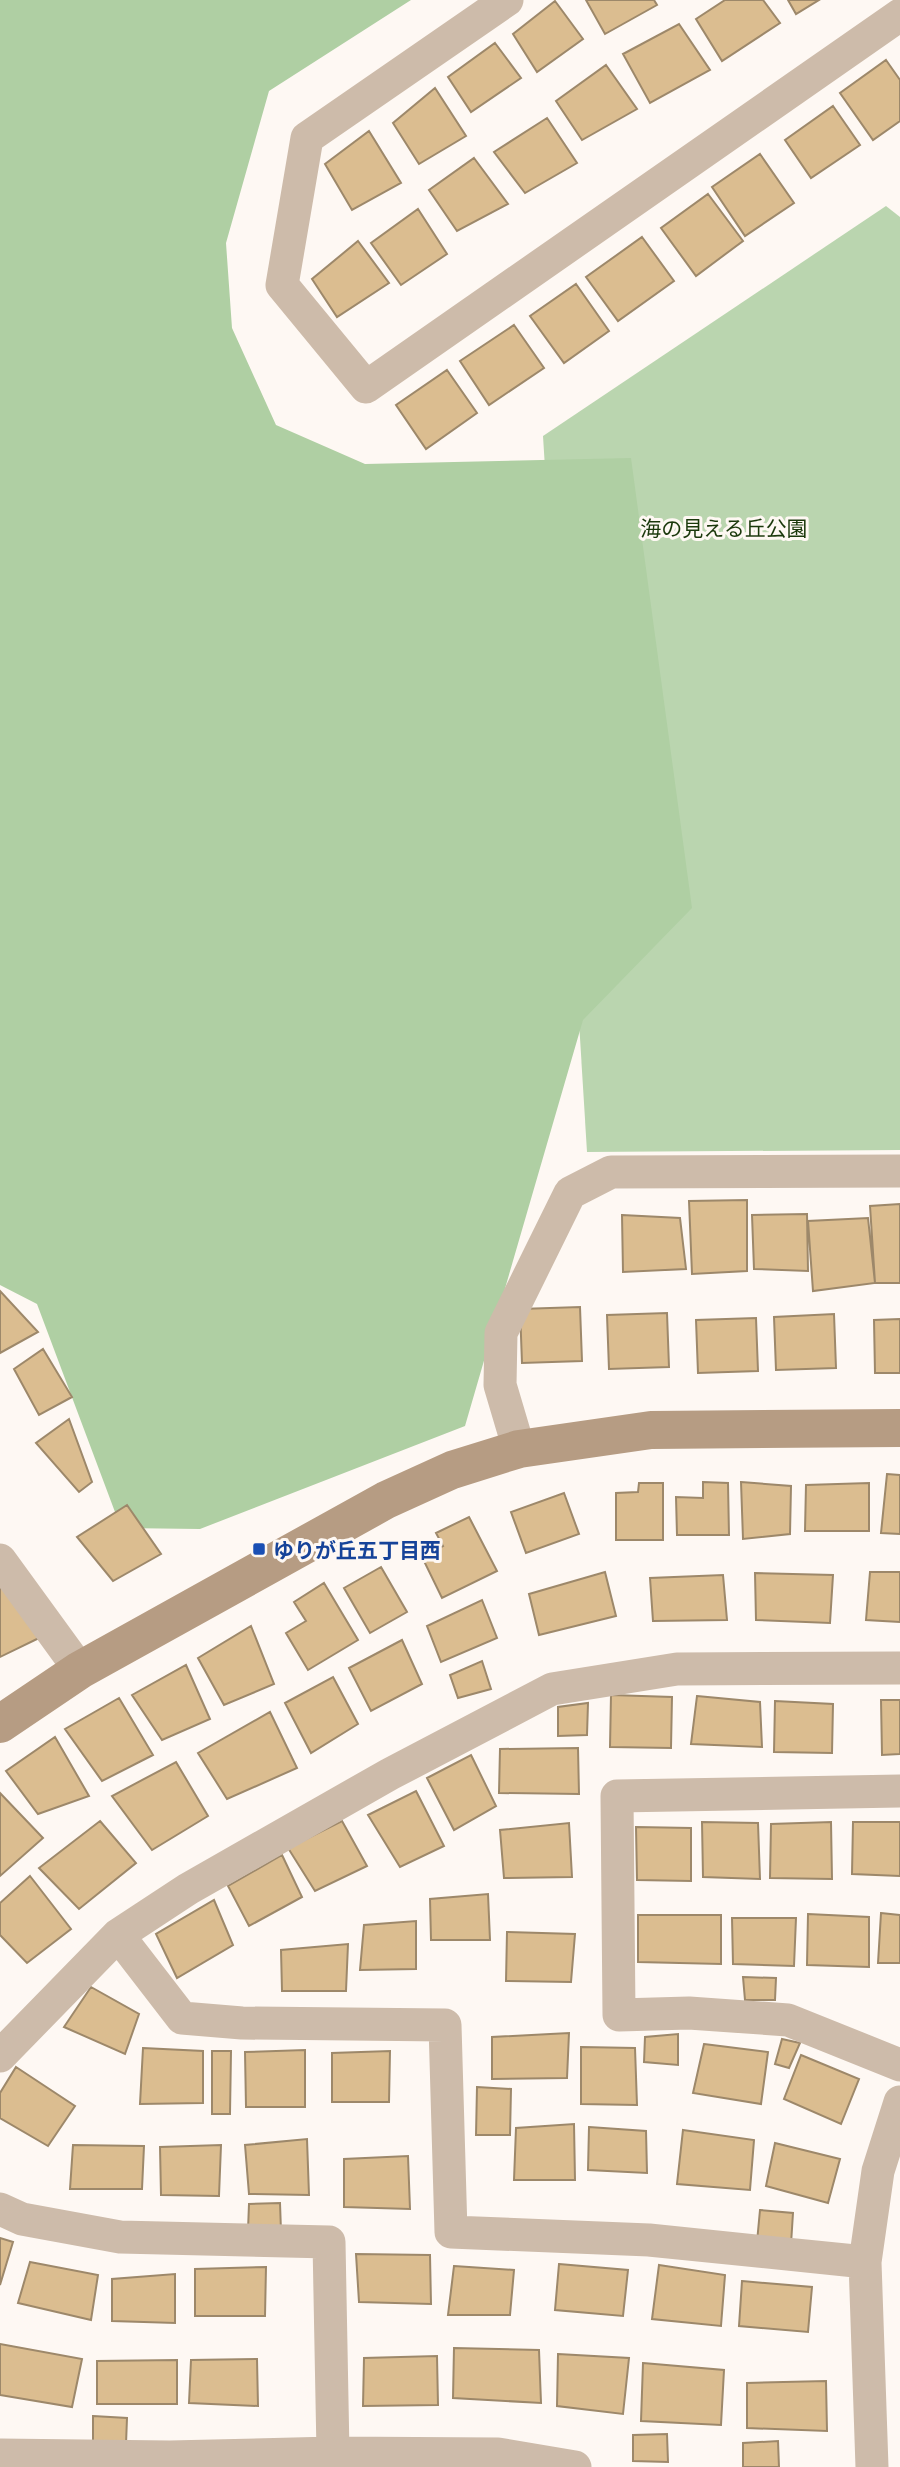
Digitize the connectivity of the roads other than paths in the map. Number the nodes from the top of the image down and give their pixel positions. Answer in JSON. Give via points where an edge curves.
{"nodes":[{"id":1,"x":507,"y":0,"type":"edge"},
{"id":2,"x":900,"y":15,"type":"edge"},
{"id":3,"x":900,"y":1171,"type":"edge"},
{"id":4,"x":900,"y":1428,"type":"edge"},
{"id":5,"x":519,"y":1449,"type":"junction"},
{"id":6,"x":0,"y":1560,"type":"edge"},
{"id":7,"x":900,"y":1668,"type":"edge"},
{"id":8,"x":80,"y":1670,"type":"junction"},
{"id":9,"x":0,"y":1724,"type":"edge"},
{"id":10,"x":900,"y":1791,"type":"edge"},
{"id":11,"x":118,"y":1935,"type":"junction"},
{"id":12,"x":0,"y":2056,"type":"edge"},
{"id":13,"x":900,"y":2064,"type":"edge"},
{"id":14,"x":900,"y":2102,"type":"edge"},
{"id":15,"x":0,"y":2209,"type":"edge"},
{"id":16,"x":865,"y":2262,"type":"junction"},
{"id":17,"x":333,"y":2453,"type":"junction"},
{"id":18,"x":0,"y":2455,"type":"edge"},
{"id":19,"x":170,"y":2462,"type":"edge"},
{"id":20,"x":575,"y":2467,"type":"edge"},
{"id":21,"x":872,"y":2467,"type":"edge"}],
"edges":[{"from":1,"to":2,"type":"street","via":[[307,138],[282,285],[366,387]]},
{"from":3,"to":5,"type":"street","via":[[611,1172],[570,1193],[500,1332],[500,1385]]},
{"from":4,"to":5,"type":"street","via":[[651,1430]]},
{"from":5,"to":8,"type":"street","via":[[452,1470],[386,1500]]},
{"from":6,"to":8,"type":"street"},
{"from":7,"to":11,"type":"street","via":[[677,1669],[552,1689],[390,1774],[188,1889]]},
{"from":8,"to":9,"type":"street"},
{"from":10,"to":13,"type":"street","via":[[617,1796],[619,2015],[689,2013],[788,2020]]},
{"from":11,"to":12,"type":"street"},
{"from":11,"to":16,"type":"street","via":[[182,2018],[445,2025],[452,2232],[649,2240]]},
{"from":14,"to":16,"type":"street","via":[[878,2171]]},
{"from":15,"to":17,"type":"street","via":[[22,2219],[120,2237],[329,2242]]},
{"from":16,"to":21,"type":"street"},
{"from":17,"to":19,"type":"street"},
{"from":17,"to":20,"type":"street","via":[[498,2454]]},
{"from":18,"to":19,"type":"street"}]}
